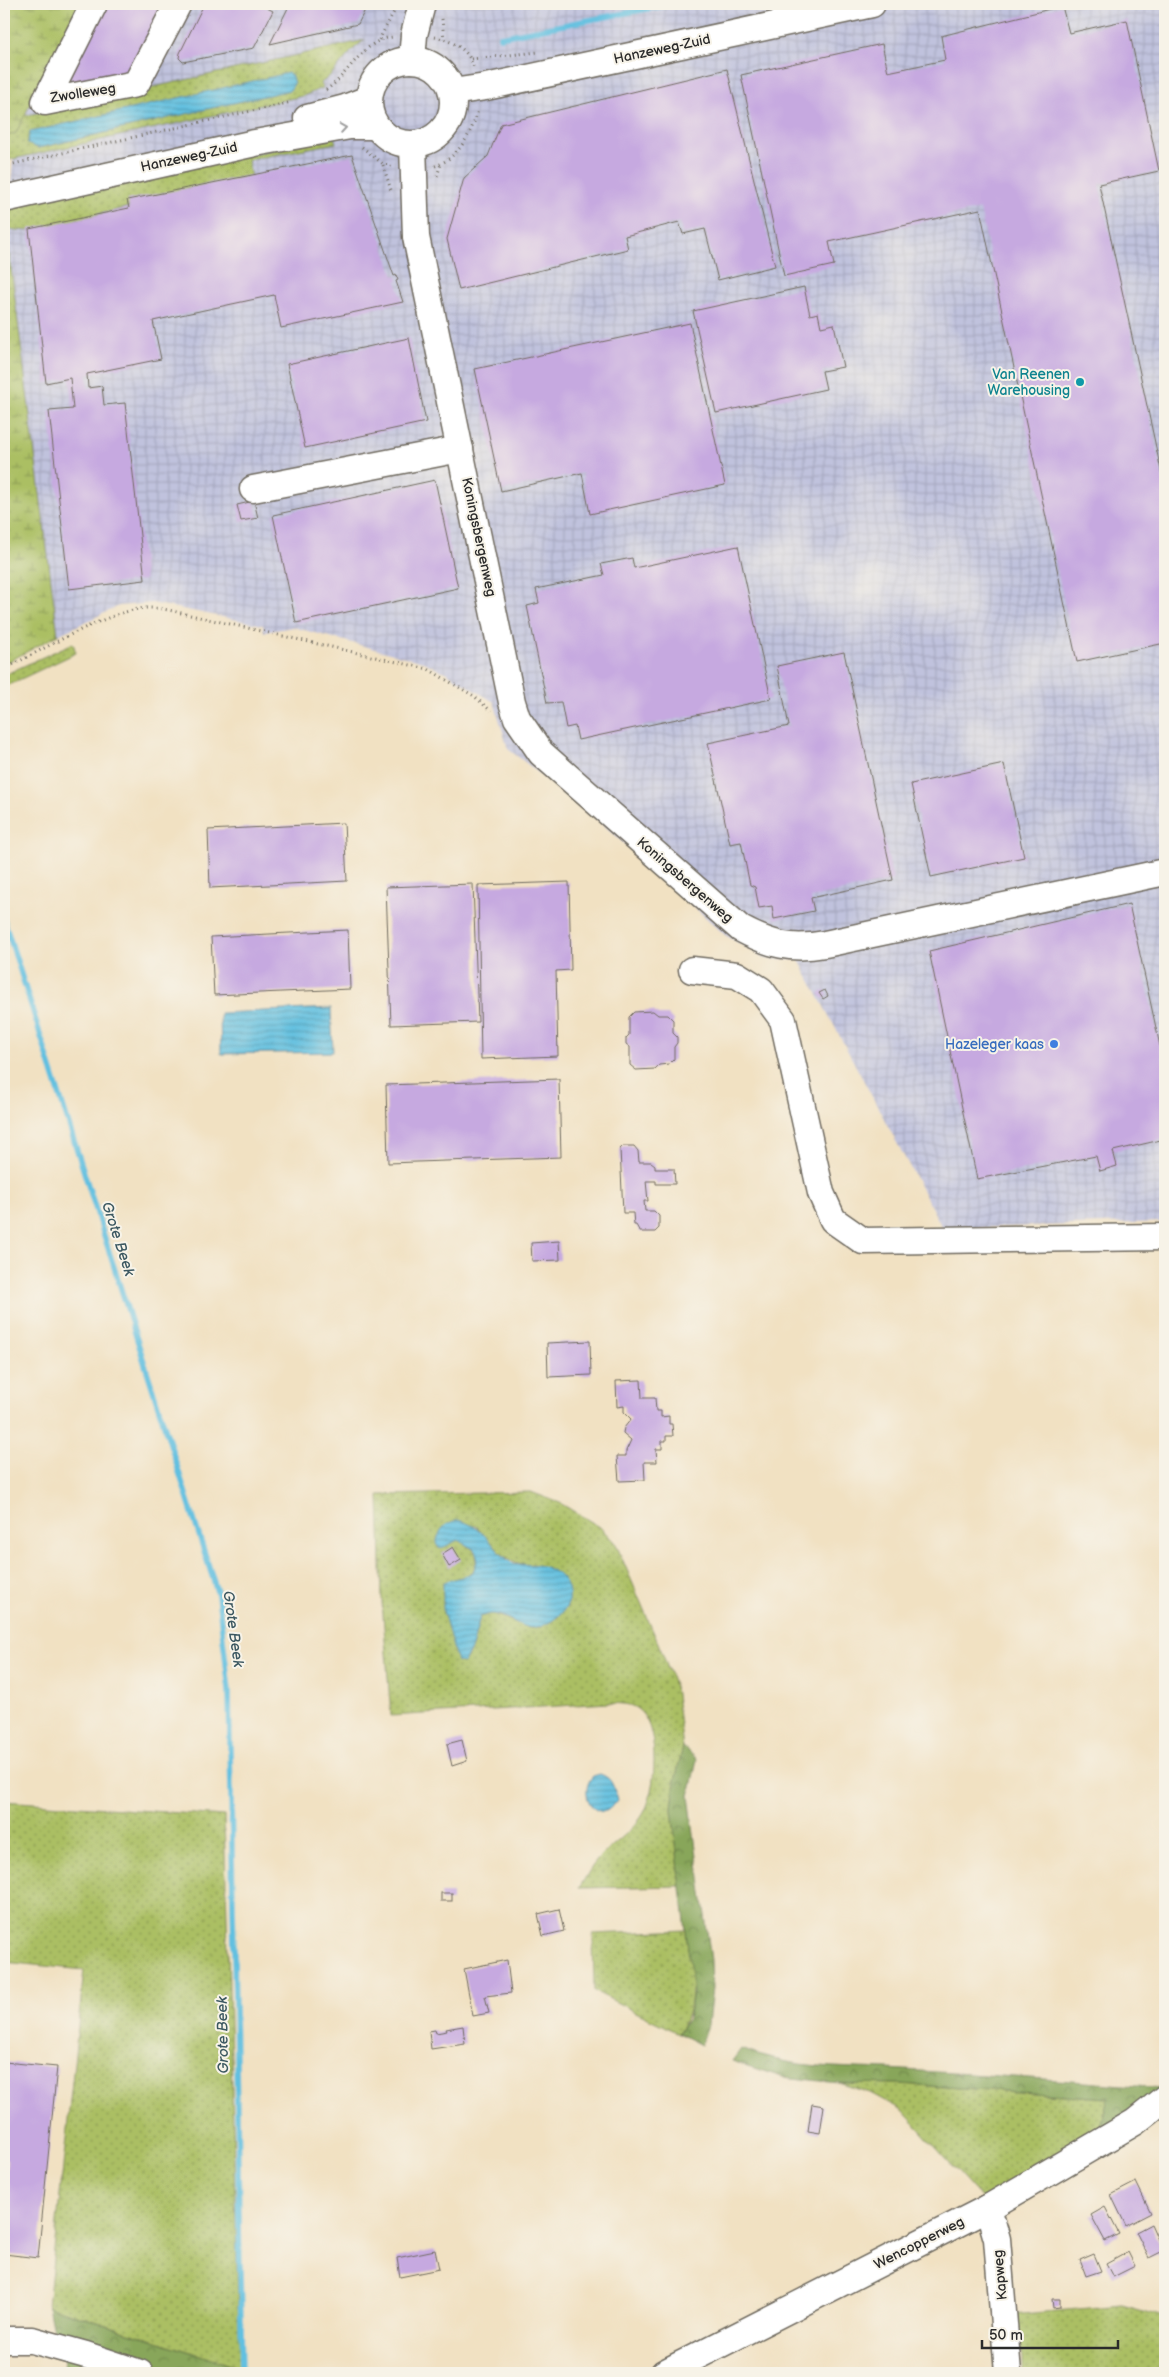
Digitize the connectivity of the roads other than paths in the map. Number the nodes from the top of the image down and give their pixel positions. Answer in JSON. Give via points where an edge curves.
{"nodes":[{"id":1,"x":94,"y":4,"type":"edge"},
{"id":2,"x":178,"y":4,"type":"edge"},
{"id":3,"x":422,"y":4,"type":"edge"},
{"id":4,"x":872,"y":4,"type":"edge"},
{"id":5,"x":412,"y":60,"type":"junction"},
{"id":6,"x":452,"y":92,"type":"junction"},
{"id":7,"x":368,"y":99,"type":"junction"},
{"id":8,"x":375,"y":126,"type":"junction"},
{"id":9,"x":413,"y":144,"type":"junction"},
{"id":10,"x":4,"y":185,"type":"edge"},
{"id":11,"x":4,"y":198,"type":"edge"},
{"id":12,"x":460,"y":448,"type":"junction"},
{"id":13,"x":253,"y":489,"type":"dead end"},
{"id":14,"x":1165,"y":872,"type":"edge"},
{"id":15,"x":760,"y":940,"type":"junction"},
{"id":16,"x":692,"y":970,"type":"dead end"},
{"id":17,"x":737,"y":975,"type":"junction"},
{"id":18,"x":1165,"y":1237,"type":"edge"},
{"id":19,"x":1165,"y":2098,"type":"edge"},
{"id":20,"x":988,"y":2208,"type":"junction"},
{"id":21,"x":4,"y":2340,"type":"edge"},
{"id":22,"x":140,"y":2373,"type":"edge"},
{"id":23,"x":664,"y":2373,"type":"edge"},
{"id":24,"x":1008,"y":2373,"type":"edge"}],
"edges":[{"from":1,"to":2,"type":"street","name":"Zwolleweg","via":[[45,102],[136,84]]},
{"from":3,"to":5,"type":"street"},
{"from":4,"to":6,"type":"street","name":"Hanzeweg-Zuid"},
{"from":5,"to":6,"type":"street","via":[[438,70]]},
{"from":5,"to":7,"type":"street","via":[[389,66],[379,74]]},
{"from":6,"to":9,"type":"street","via":[[453,105],[444,128],[430,139]]},
{"from":7,"to":8,"type":"street"},
{"from":7,"to":10,"type":"street","name":"Hanzeweg-Zuid","via":[[345,108],[252,131]]},
{"from":8,"to":9,"type":"street","via":[[398,143]]},
{"from":11,"to":8,"type":"street","name":"Hanzeweg-Zuid","one_way":true,"via":[[255,143],[350,126]]},
{"from":9,"to":12,"type":"street","name":"Koningsbergenweg","via":[[416,237]]},
{"from":12,"to":13,"type":"street"},
{"from":12,"to":15,"type":"street","name":"Koningsbergenweg","via":[[512,702],[522,726],[541,753],[724,915]]},
{"from":14,"to":15,"type":"street","name":"Koningsbergenweg","via":[[810,947]]},
{"from":15,"to":17,"type":"street"},
{"from":16,"to":17,"type":"street"},
{"from":17,"to":18,"type":"street","via":[[761,990],[783,1020],[822,1193],[832,1220],[863,1241]]},
{"from":19,"to":20,"type":"street","name":"Wencopperweg","via":[[1135,2122]]},
{"from":20,"to":23,"type":"street","name":"Wencopperweg"},
{"from":20,"to":24,"type":"street","name":"Kapweg","via":[[997,2239]]},
{"from":21,"to":22,"type":"street","via":[[32,2340]]}]}
